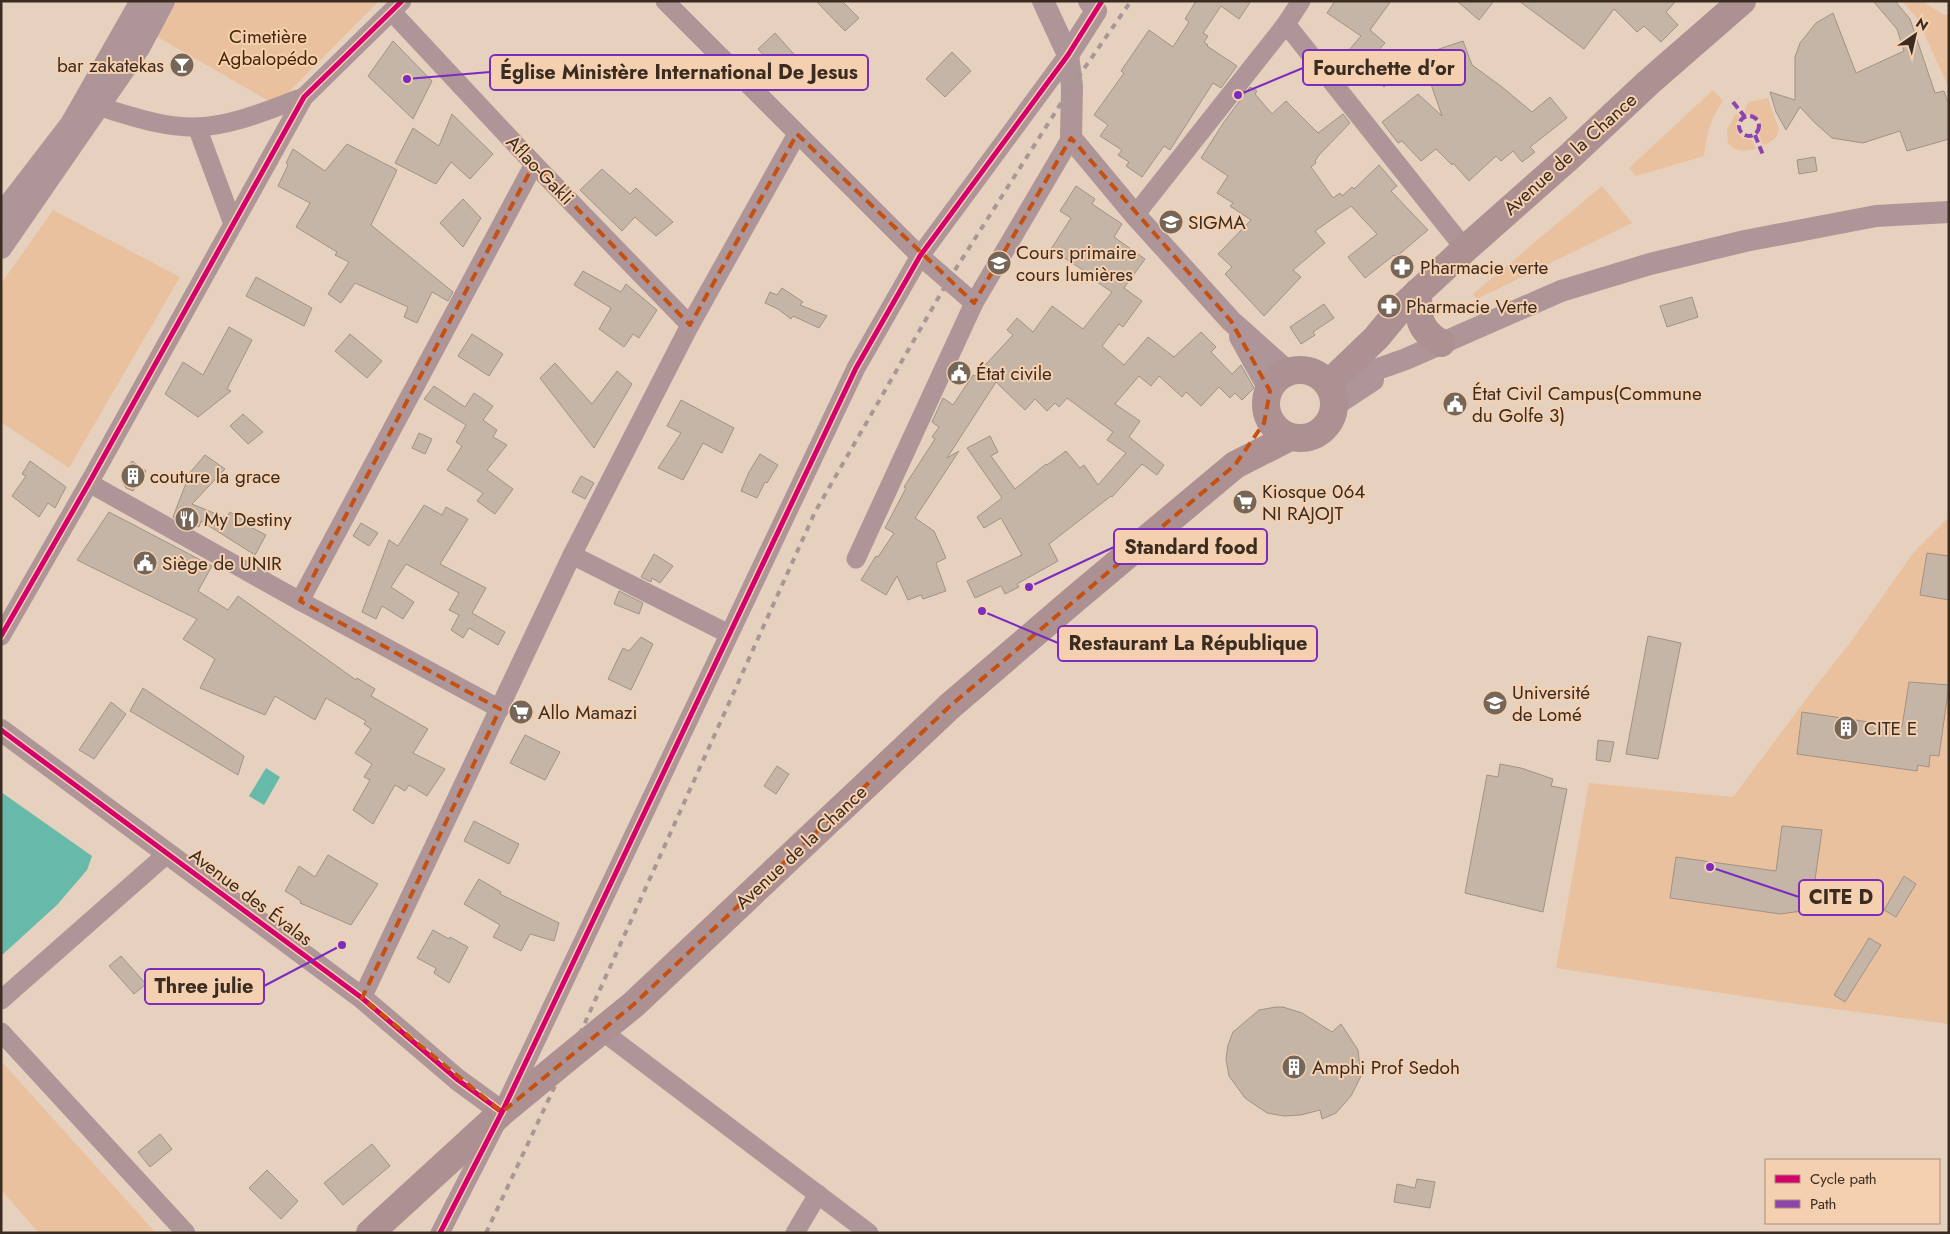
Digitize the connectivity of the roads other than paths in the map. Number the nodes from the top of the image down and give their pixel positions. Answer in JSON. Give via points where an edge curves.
{"nodes":[{"id":1,"x":141,"y":1,"type":"edge"},
{"id":2,"x":164,"y":1,"type":"edge"},
{"id":3,"x":665,"y":1,"type":"edge"},
{"id":4,"x":1042,"y":1,"type":"edge"},
{"id":5,"x":1301,"y":1,"type":"edge"},
{"id":6,"x":1742,"y":1,"type":"edge"},
{"id":7,"x":1096,"y":4,"type":"edge"},
{"id":8,"x":397,"y":7,"type":"edge"},
{"id":9,"x":1286,"y":24,"type":"junction"},
{"id":10,"x":1068,"y":55,"type":"junction"},
{"id":11,"x":304,"y":97,"type":"junction"},
{"id":12,"x":100,"y":107,"type":"junction"},
{"id":13,"x":197,"y":127,"type":"junction"},
{"id":14,"x":797,"y":134,"type":"junction"},
{"id":15,"x":1071,"y":138,"type":"junction"},
{"id":16,"x":534,"y":164,"type":"junction"},
{"id":17,"x":1949,"y":212,"type":"edge"},
{"id":18,"x":1,"y":215,"type":"edge"},
{"id":19,"x":1135,"y":215,"type":"junction"},
{"id":20,"x":233,"y":224,"type":"junction"},
{"id":21,"x":1,"y":248,"type":"edge"},
{"id":22,"x":1465,"y":249,"type":"junction"},
{"id":23,"x":920,"y":256,"type":"junction"},
{"id":24,"x":1409,"y":300,"type":"junction"},
{"id":25,"x":974,"y":303,"type":"junction"},
{"id":26,"x":690,"y":325,"type":"junction"},
{"id":27,"x":1441,"y":343,"type":"junction"},
{"id":28,"x":1304,"y":388,"type":"junction"},
{"id":29,"x":1290,"y":437,"type":"junction"},
{"id":30,"x":1235,"y":465,"type":"junction"},
{"id":31,"x":89,"y":483,"type":"junction"},
{"id":32,"x":572,"y":555,"type":"junction"},
{"id":33,"x":856,"y":559,"type":"dead end"},
{"id":34,"x":300,"y":601,"type":"junction"},
{"id":35,"x":729,"y":634,"type":"junction"},
{"id":36,"x":1,"y":636,"type":"edge"},
{"id":37,"x":500,"y":709,"type":"junction"},
{"id":38,"x":1,"y":730,"type":"edge"},
{"id":39,"x":168,"y":853,"type":"junction"},
{"id":40,"x":362,"y":998,"type":"junction"},
{"id":41,"x":1,"y":1000,"type":"edge"},
{"id":42,"x":602,"y":1031,"type":"junction"},
{"id":43,"x":1,"y":1032,"type":"edge"},
{"id":44,"x":502,"y":1112,"type":"junction"},
{"id":45,"x":818,"y":1194,"type":"junction"},
{"id":46,"x":186,"y":1233,"type":"edge"},
{"id":47,"x":370,"y":1233,"type":"edge"},
{"id":48,"x":440,"y":1233,"type":"edge"},
{"id":49,"x":795,"y":1233,"type":"edge"},
{"id":50,"x":868,"y":1233,"type":"edge"}],
"edges":[{"from":1,"to":18,"type":"street","via":[[71,124]]},
{"from":2,"to":12,"type":"street","via":[[139,48]]},
{"from":3,"to":14,"type":"street"},
{"from":4,"to":10,"type":"street"},
{"from":5,"to":9,"type":"street"},
{"from":6,"to":22,"type":"main road","name":"Avenue de la Chance"},
{"from":7,"to":10,"type":"street"},
{"from":8,"to":11,"type":"street"},
{"from":8,"to":16,"type":"street","name":"Aflao-Gakli"},
{"from":9,"to":19,"type":"street"},
{"from":9,"to":22,"type":"street"},
{"from":10,"to":15,"type":"street","via":[[1072,86]]},
{"from":10,"to":23,"type":"street"},
{"from":11,"to":13,"type":"street","via":[[250,116]]},
{"from":11,"to":20,"type":"street"},
{"from":12,"to":13,"type":"street","via":[[149,121]]},
{"from":12,"to":21,"type":"street"},
{"from":13,"to":20,"type":"street"},
{"from":14,"to":23,"type":"street"},
{"from":14,"to":26,"type":"street"},
{"from":15,"to":19,"type":"street"},
{"from":15,"to":25,"type":"street"},
{"from":16,"to":26,"type":"street","name":"Aflao-Gakli"},
{"from":16,"to":34,"type":"street"},
{"from":17,"to":27,"type":"street","via":[[1868,217],[1650,264],[1561,291]]},
{"from":19,"to":28,"type":"street","via":[[1231,321]]},
{"from":20,"to":31,"type":"street"},
{"from":22,"to":24,"type":"main road","name":"Avenue de la Chance"},
{"from":23,"to":25,"type":"street"},
{"from":23,"to":35,"type":"street","via":[[856,368]]},
{"from":24,"to":27,"type":"main road","via":[[1422,326]]},
{"from":24,"to":28,"type":"main road","name":"Avenue de la Chance","via":[[1376,338]]},
{"from":25,"to":33,"type":"street"},
{"from":26,"to":32,"type":"street"},
{"from":27,"to":28,"type":"street","via":[[1406,359]]},
{"from":28,"to":29,"type":"main road","via":[[1271,422],[1282,434]]},
{"from":28,"to":29,"type":"main road","via":[[1331,420],[1321,432],[1306,438]]},
{"from":28,"to":30,"type":"main road","name":"Avenue de la Chance","via":[[1264,423]]},
{"from":29,"to":30,"type":"main road","name":"Avenue de la Chance"},
{"from":30,"to":42,"type":"main road","name":"Avenue de la Chance","via":[[950,706],[633,1006]]},
{"from":31,"to":34,"type":"street"},
{"from":31,"to":36,"type":"street"},
{"from":32,"to":35,"type":"street"},
{"from":32,"to":37,"type":"street"},
{"from":34,"to":37,"type":"street"},
{"from":35,"to":44,"type":"street"},
{"from":37,"to":40,"type":"street"},
{"from":38,"to":39,"type":"street","name":"Avenue des Évalas"},
{"from":39,"to":40,"type":"street","name":"Avenue des Évalas"},
{"from":39,"to":41,"type":"street"},
{"from":40,"to":44,"type":"street","name":"Avenue des Évalas","via":[[458,1080]]},
{"from":42,"to":44,"type":"main road","name":"Avenue de la Chance"},
{"from":42,"to":45,"type":"street"},
{"from":43,"to":46,"type":"street"},
{"from":44,"to":47,"type":"main road","name":"Avenue de la Chance"},
{"from":44,"to":48,"type":"street"},
{"from":45,"to":49,"type":"street"},
{"from":45,"to":50,"type":"street"}]}
